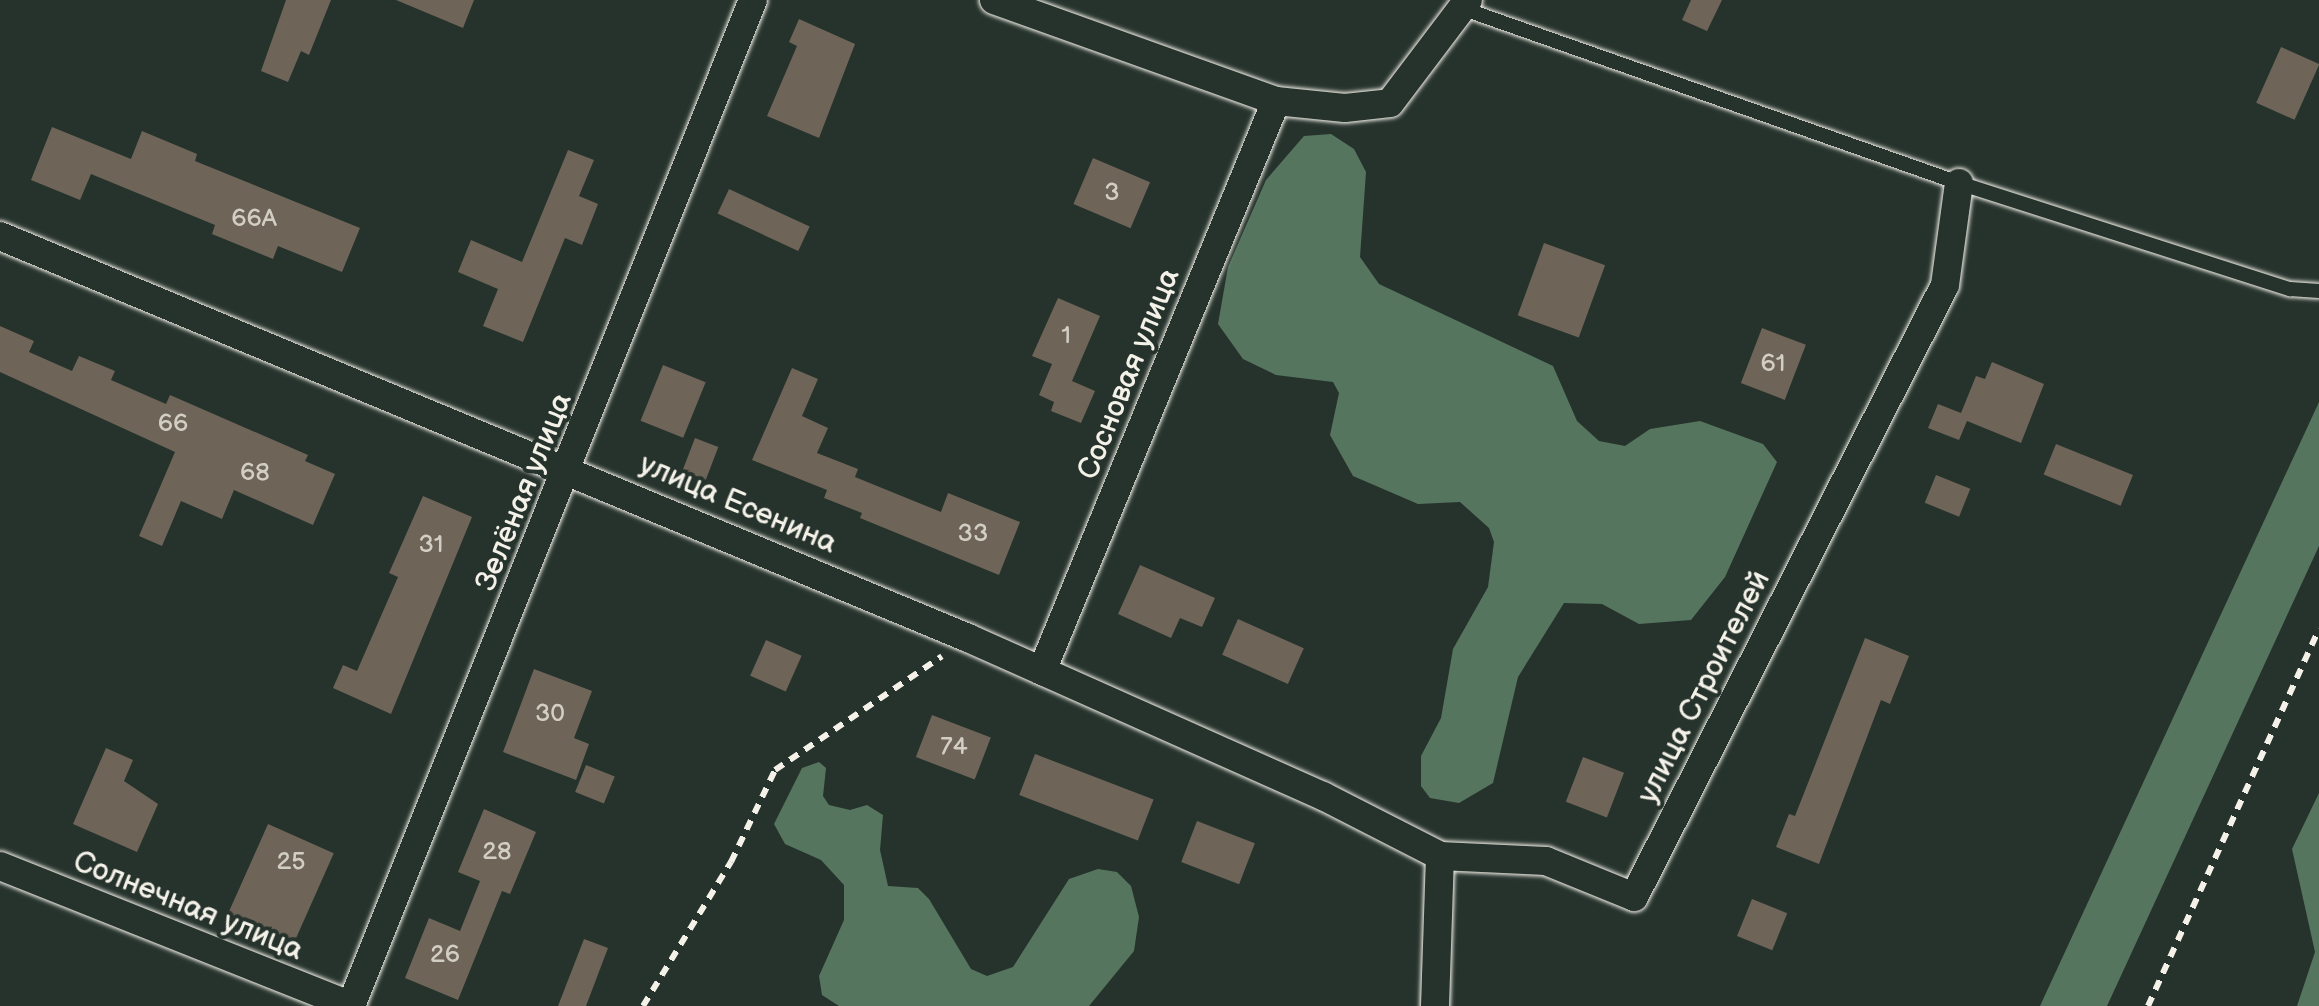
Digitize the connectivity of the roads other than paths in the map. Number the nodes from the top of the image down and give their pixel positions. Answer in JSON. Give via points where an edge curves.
{"nodes":[{"id":1,"x":753,"y":0,"type":"edge"},
{"id":2,"x":994,"y":0,"type":"edge"},
{"id":3,"x":1466,"y":4,"type":"edge"},
{"id":4,"x":1276,"y":101,"type":"junction"},
{"id":5,"x":1959,"y":183,"type":"junction"},
{"id":6,"x":0,"y":236,"type":"edge"},
{"id":7,"x":2319,"y":292,"type":"edge"},
{"id":8,"x":569,"y":467,"type":"junction"},
{"id":9,"x":1042,"y":671,"type":"junction"},
{"id":10,"x":1440,"y":856,"type":"junction"},
{"id":11,"x":0,"y":866,"type":"edge"},
{"id":12,"x":351,"y":1006,"type":"edge"},
{"id":13,"x":1435,"y":1006,"type":"edge"}],
"edges":[{"from":1,"to":8,"type":"street","name":"Зелёная улица"},
{"from":2,"to":4,"type":"street"},
{"from":3,"to":4,"type":"street","via":[[1390,102],[1345,108]]},
{"from":3,"to":5,"type":"lane"},
{"from":4,"to":9,"type":"street","name":"Сосновая улица"},
{"from":5,"to":7,"type":"lane","via":[[2290,289]]},
{"from":5,"to":10,"type":"street","name":"улица Строителей","via":[[1945,286],[1634,897],[1546,861]]},
{"from":6,"to":8,"type":"street","name":"улица Есенина"},
{"from":8,"to":9,"type":"street","name":"улица Есенина"},
{"from":8,"to":12,"type":"street","name":"Зелёная улица"},
{"from":9,"to":10,"type":"street","name":"улица Есенина","via":[[1323,796]]},
{"from":10,"to":13,"type":"street"},
{"from":11,"to":12,"type":"street","name":"Солнечная улица"}]}
